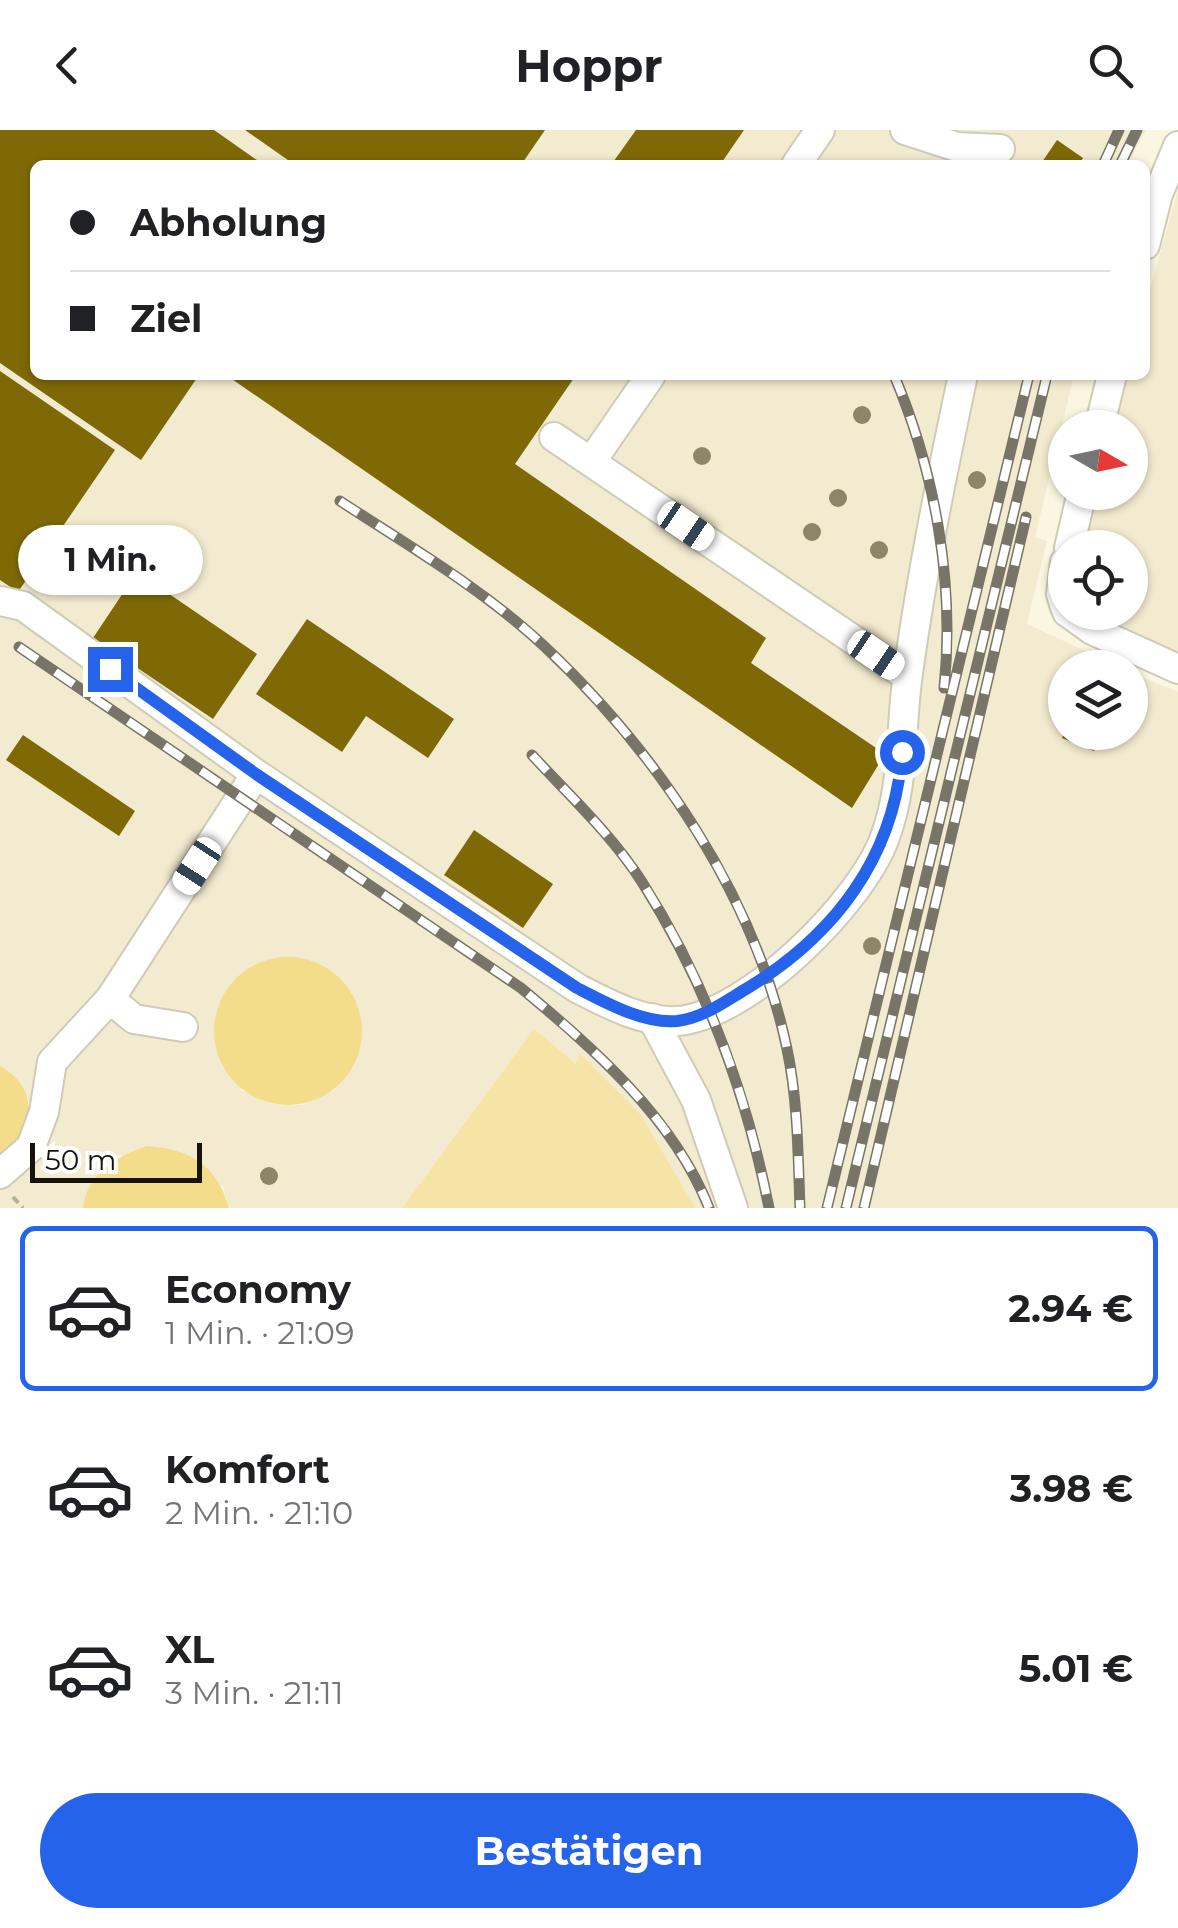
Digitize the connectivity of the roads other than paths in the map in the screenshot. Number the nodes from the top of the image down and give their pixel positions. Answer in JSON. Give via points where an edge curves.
{"nodes":[{"id":1,"x":820,"y":130,"type":"edge"},
{"id":2,"x":905,"y":130,"type":"edge"},
{"id":3,"x":1178,"y":146,"type":"edge"},
{"id":4,"x":1001,"y":148,"type":"edge"},
{"id":5,"x":799,"y":160,"type":"edge"},
{"id":6,"x":1150,"y":225,"type":"edge"},
{"id":7,"x":648,"y":380,"type":"edge"},
{"id":8,"x":963,"y":380,"type":"edge"},
{"id":9,"x":1111,"y":380,"type":"edge"},
{"id":10,"x":1103,"y":410,"type":"edge"},
{"id":11,"x":554,"y":436,"type":"dead end"},
{"id":12,"x":591,"y":462,"type":"junction"},
{"id":13,"x":0,"y":601,"type":"edge"},
{"id":14,"x":1092,"y":630,"type":"edge"},
{"id":15,"x":1178,"y":668,"type":"edge"},
{"id":16,"x":908,"y":676,"type":"junction"},
{"id":17,"x":256,"y":774,"type":"junction"},
{"id":18,"x":110,"y":999,"type":"junction"},
{"id":19,"x":652,"y":1018,"type":"junction"},
{"id":20,"x":184,"y":1028,"type":"dead end"},
{"id":21,"x":0,"y":1174,"type":"edge"},
{"id":22,"x":733,"y":1208,"type":"edge"}],
"edges":[{"from":1,"to":5,"type":"street"},
{"from":2,"to":4,"type":"street","via":[[957,147]]},
{"from":3,"to":6,"type":"street"},
{"from":7,"to":12,"type":"street"},
{"from":8,"to":16,"type":"street"},
{"from":9,"to":10,"type":"street"},
{"from":11,"to":12,"type":"street"},
{"from":12,"to":16,"type":"street"},
{"from":13,"to":17,"type":"street","via":[[23,606]]},
{"from":14,"to":15,"type":"street"},
{"from":16,"to":19,"type":"street","via":[[900,790],[857,891],[766,977],[695,1017]]},
{"from":17,"to":18,"type":"street"},
{"from":17,"to":19,"type":"street","via":[[577,988]]},
{"from":18,"to":20,"type":"street","via":[[134,1019]]},
{"from":18,"to":21,"type":"street","via":[[52,1062],[31,1147]]},
{"from":19,"to":22,"type":"street","via":[[696,1100]]}]}
